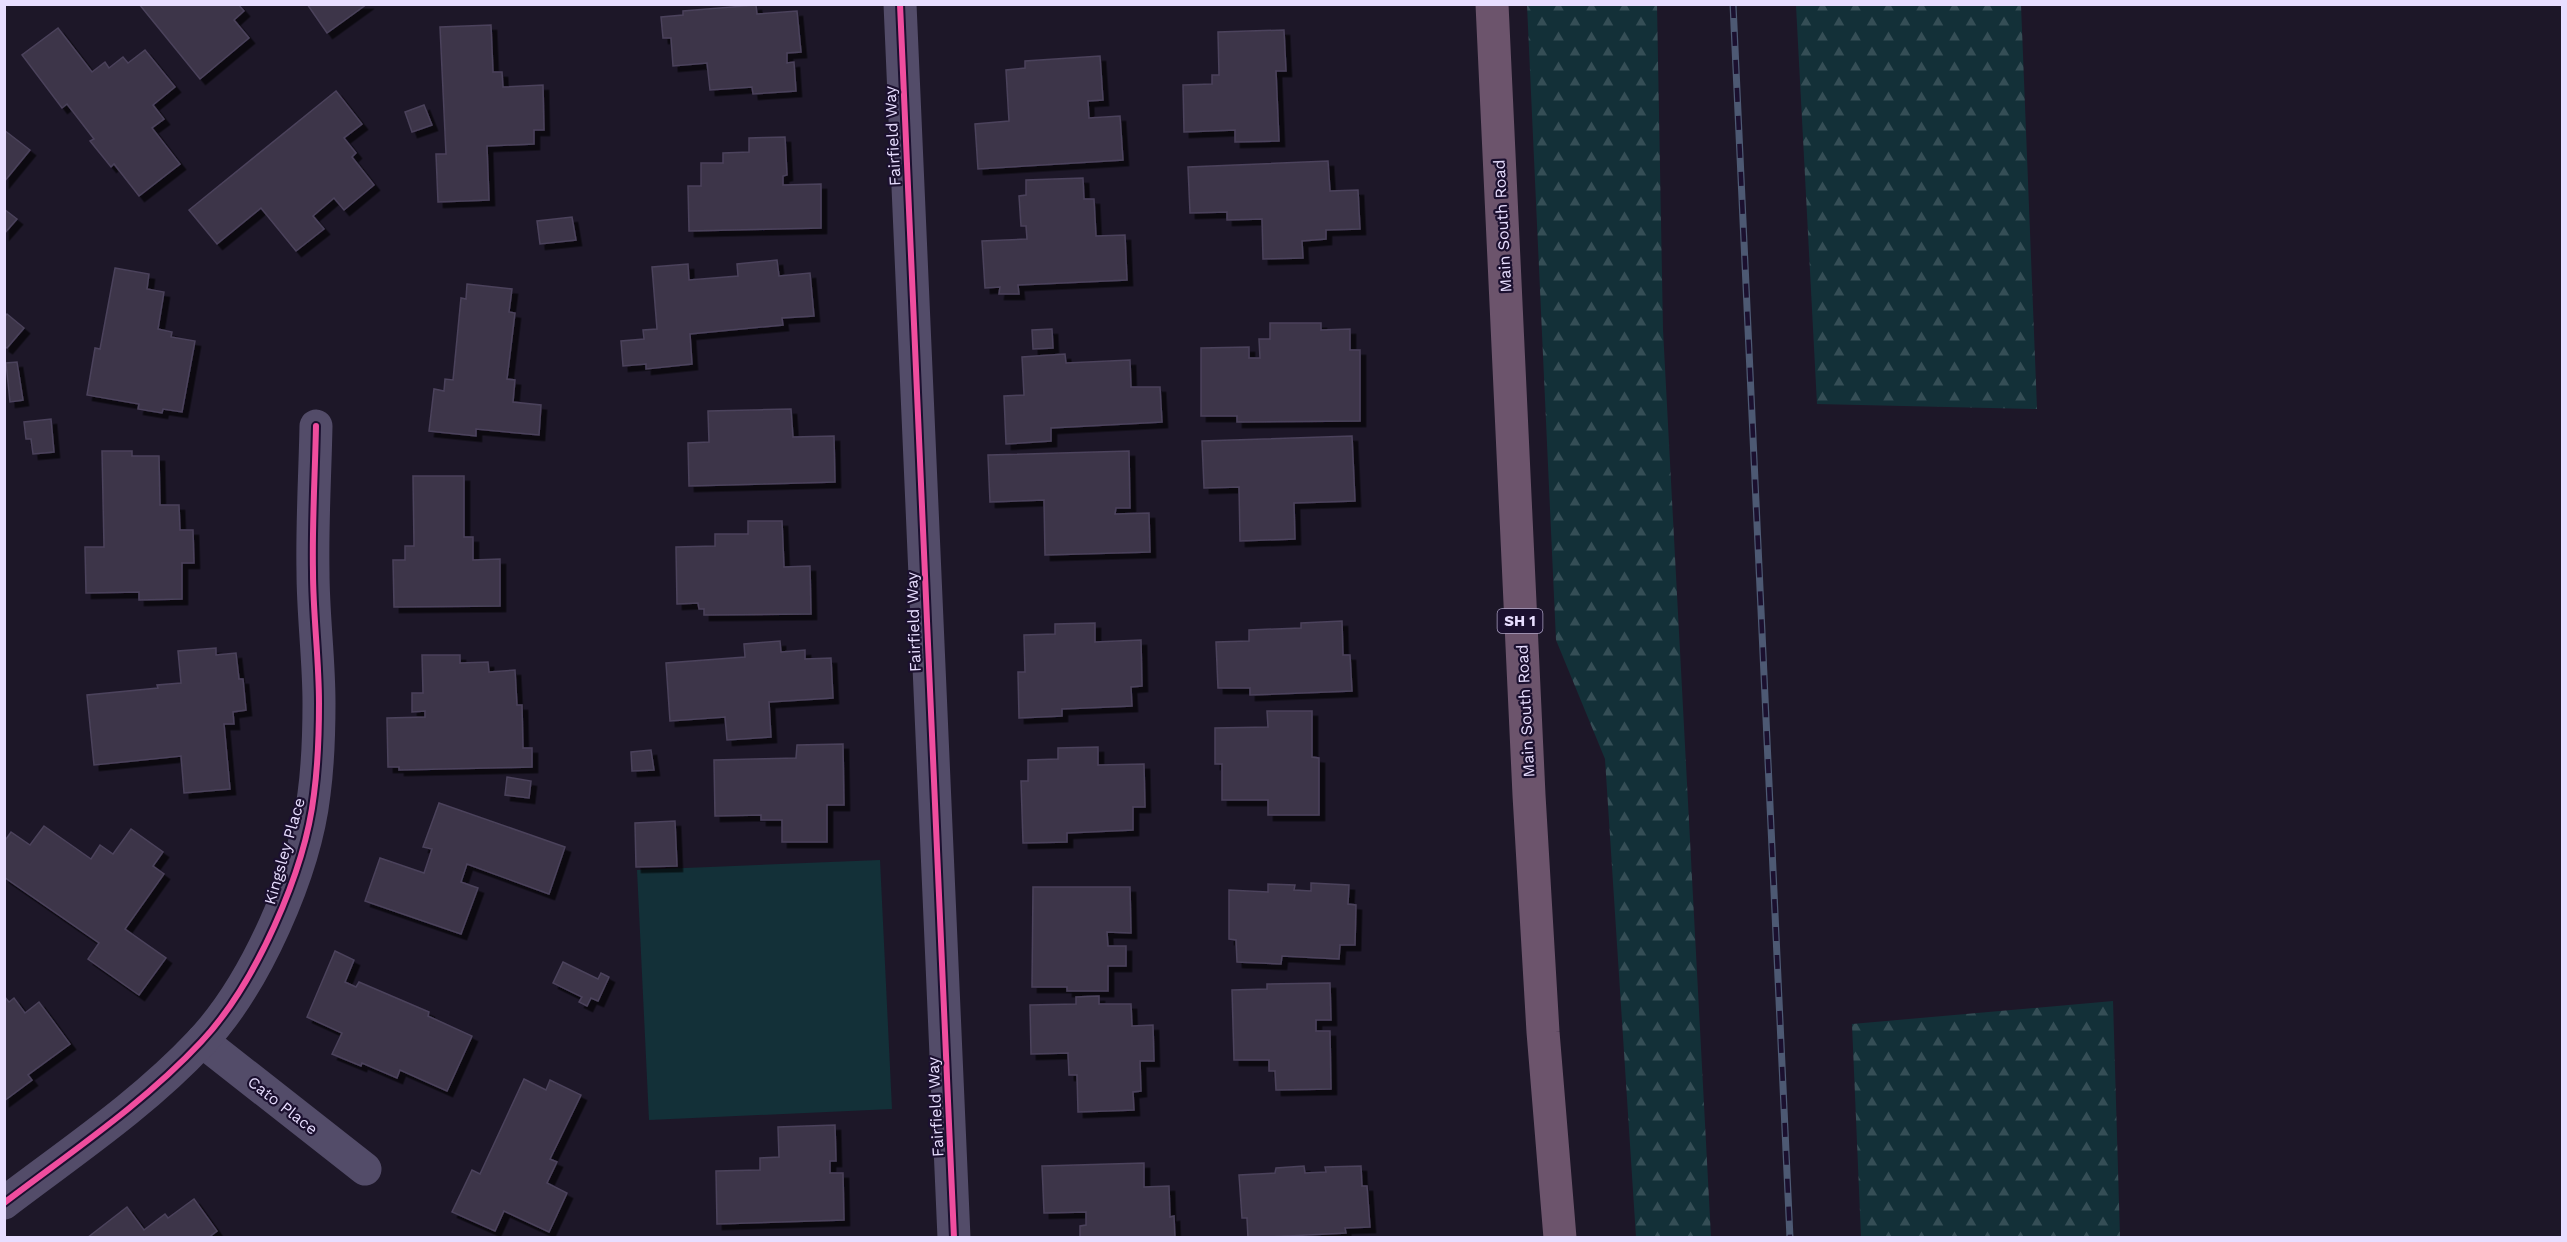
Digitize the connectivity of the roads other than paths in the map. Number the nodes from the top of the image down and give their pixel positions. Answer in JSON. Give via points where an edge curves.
{"nodes":[{"id":1,"x":900,"y":4,"type":"edge"},
{"id":2,"x":1491,"y":4,"type":"edge"},
{"id":3,"x":316,"y":426,"type":"dead end"},
{"id":4,"x":202,"y":1041,"type":"junction"},
{"id":5,"x":365,"y":1168,"type":"dead end"},
{"id":6,"x":4,"y":1203,"type":"edge"},
{"id":7,"x":954,"y":1238,"type":"edge"},
{"id":8,"x":1560,"y":1238,"type":"edge"}],
"edges":[{"from":1,"to":7,"type":"street","name":"Fairfield Way"},
{"from":2,"to":8,"type":"highway","name":"Main South Road","number":"SH 1","via":[[1530,807]]},
{"from":3,"to":4,"type":"street","name":"Kingsley Place","via":[[313,572],[319,702],[314,795],[279,918],[230,1004]]},
{"from":4,"to":5,"type":"street","name":"Cato Place"},
{"from":4,"to":6,"type":"street","name":"Kingsley Place","via":[[120,1114]]}]}
